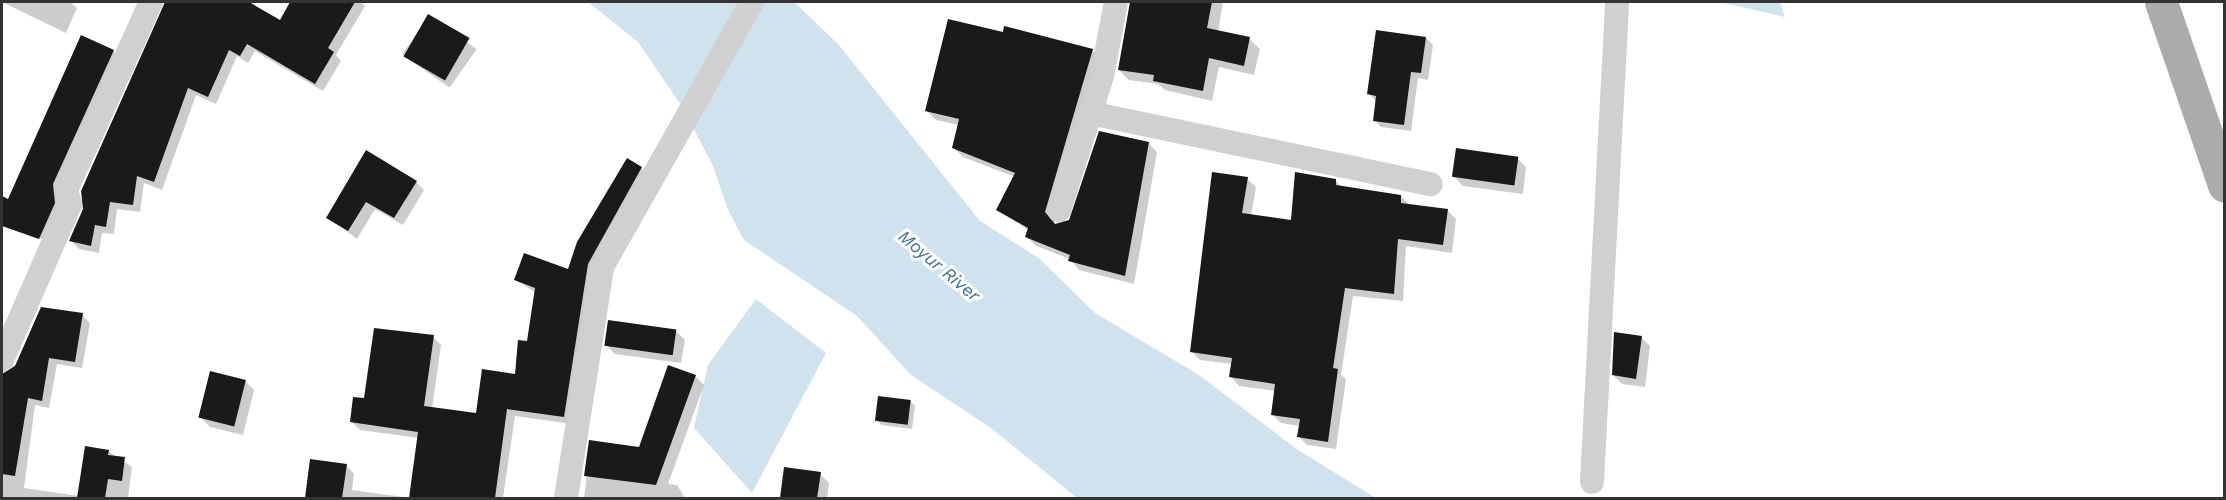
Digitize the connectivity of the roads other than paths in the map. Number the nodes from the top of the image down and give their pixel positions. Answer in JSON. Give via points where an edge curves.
{"nodes":[{"id":1,"x":151,"y":2,"type":"edge"},
{"id":2,"x":752,"y":2,"type":"edge"},
{"id":3,"x":1116,"y":2,"type":"edge"},
{"id":4,"x":1617,"y":2,"type":"edge"},
{"id":5,"x":2161,"y":2,"type":"edge"},
{"id":6,"x":1090,"y":113,"type":"junction"},
{"id":7,"x":1431,"y":184,"type":"dead end"},
{"id":8,"x":2224,"y":185,"type":"edge"},
{"id":9,"x":1059,"y":210,"type":"dead end"},
{"id":10,"x":2,"y":360,"type":"edge"},
{"id":11,"x":1592,"y":483,"type":"dead end"},
{"id":12,"x":566,"y":498,"type":"edge"}],
"edges":[{"from":1,"to":10,"type":"street","via":[[66,190],[70,204]]},
{"from":2,"to":12,"type":"street","via":[[602,267]]},
{"from":3,"to":6,"type":"street","via":[[1102,76]]},
{"from":4,"to":11,"type":"street"},
{"from":5,"to":8,"type":"main road"},
{"from":6,"to":7,"type":"street"},
{"from":6,"to":9,"type":"street"}]}
